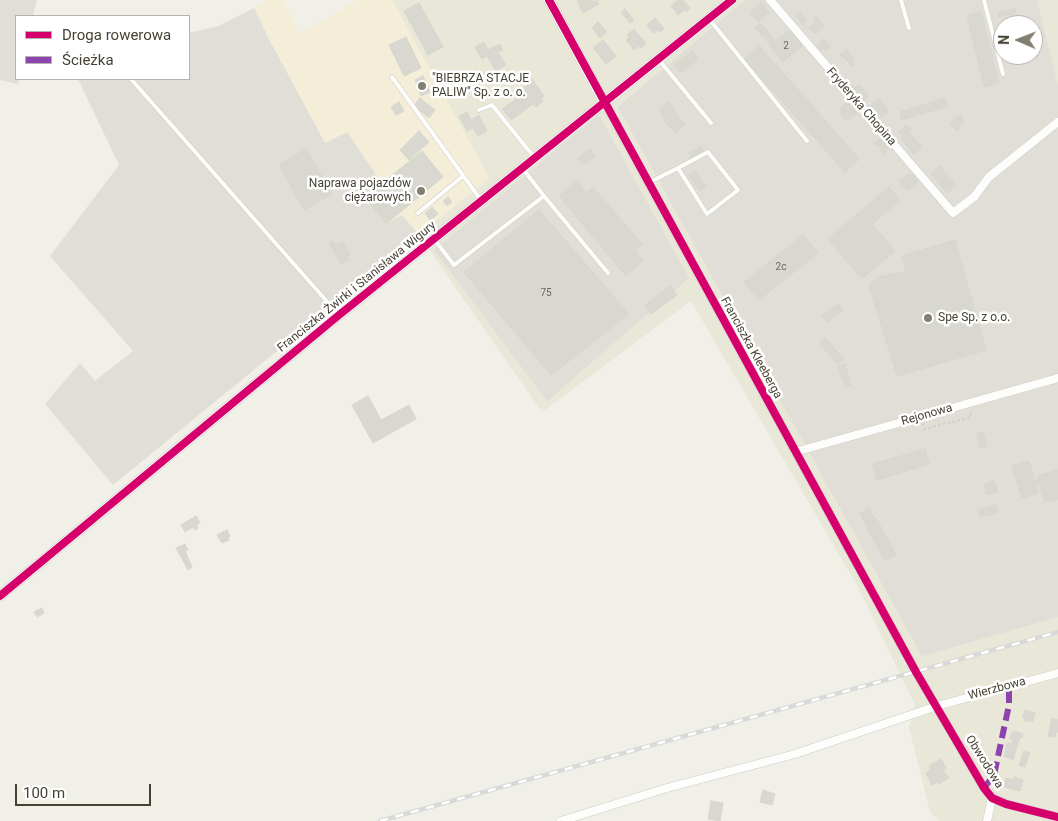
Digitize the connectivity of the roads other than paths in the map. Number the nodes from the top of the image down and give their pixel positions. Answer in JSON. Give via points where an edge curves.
{"nodes":[{"id":1,"x":549,"y":0,"type":"edge"},
{"id":2,"x":732,"y":0,"type":"edge"},
{"id":3,"x":770,"y":0,"type":"edge"},
{"id":4,"x":901,"y":0,"type":"edge"},
{"id":5,"x":984,"y":0,"type":"edge"},
{"id":6,"x":709,"y":18,"type":"junction"},
{"id":7,"x":909,"y":28,"type":"dead end"},
{"id":8,"x":658,"y":59,"type":"junction"},
{"id":9,"x":1003,"y":74,"type":"dead end"},
{"id":10,"x":392,"y":77,"type":"dead end"},
{"id":11,"x":132,"y":80,"type":"edge"},
{"id":12,"x":604,"y":102,"type":"junction"},
{"id":13,"x":479,"y":110,"type":"dead end"},
{"id":14,"x":1058,"y":122,"type":"edge"},
{"id":15,"x":711,"y":123,"type":"dead end"},
{"id":16,"x":807,"y":141,"type":"dead end"},
{"id":17,"x":534,"y":158,"type":"junction"},
{"id":18,"x":523,"y":168,"type":"junction"},
{"id":19,"x":678,"y":168,"type":"junction"},
{"id":20,"x":464,"y":176,"type":"junction"},
{"id":21,"x":648,"y":183,"type":"junction"},
{"id":22,"x":544,"y":196,"type":"junction"},
{"id":23,"x":481,"y":201,"type":"junction"},
{"id":24,"x":418,"y":213,"type":"dead end"},
{"id":25,"x":434,"y":239,"type":"junction"},
{"id":26,"x":608,"y":273,"type":"dead end"},
{"id":27,"x":339,"y":315,"type":"junction"},
{"id":28,"x":1058,"y":378,"type":"edge"},
{"id":29,"x":795,"y":452,"type":"junction"},
{"id":30,"x":0,"y":596,"type":"edge"},
{"id":31,"x":1058,"y":673,"type":"edge"},
{"id":32,"x":937,"y":706,"type":"junction"},
{"id":33,"x":992,"y":798,"type":"junction"},
{"id":34,"x":1058,"y":817,"type":"edge"},
{"id":35,"x":561,"y":821,"type":"edge"},
{"id":36,"x":987,"y":821,"type":"edge"}],
"edges":[{"from":1,"to":12,"type":"street","name":"Franciszka Kleeberga"},
{"from":2,"to":6,"type":"street","name":"Franciszka Żwirki i Stanisława Wigury"},
{"from":3,"to":14,"type":"street","name":"Fryderyka Chopina","via":[[953,213],[974,197],[989,177]]},
{"from":4,"to":7,"type":"lane"},
{"from":5,"to":9,"type":"lane"},
{"from":6,"to":8,"type":"street","name":"Franciszka Żwirki i Stanisława Wigury"},
{"from":6,"to":16,"type":"lane"},
{"from":8,"to":12,"type":"street","name":"Franciszka Żwirki i Stanisława Wigury"},
{"from":8,"to":15,"type":"lane"},
{"from":10,"to":20,"type":"lane"},
{"from":11,"to":27,"type":"lane"},
{"from":12,"to":17,"type":"street","name":"Franciszka Żwirki i Stanisława Wigury"},
{"from":12,"to":21,"type":"street","name":"Franciszka Kleeberga"},
{"from":13,"to":17,"type":"lane","via":[[492,105]]},
{"from":17,"to":18,"type":"street","name":"Franciszka Żwirki i Stanisława Wigury"},
{"from":18,"to":22,"type":"lane"},
{"from":18,"to":23,"type":"street","name":"Franciszka Żwirki i Stanisława Wigury"},
{"from":19,"to":19,"type":"lane","via":[[707,214],[738,190],[708,152]]},
{"from":19,"to":21,"type":"lane"},
{"from":20,"to":23,"type":"lane"},
{"from":20,"to":24,"type":"lane"},
{"from":21,"to":29,"type":"street","name":"Franciszka Kleeberga"},
{"from":22,"to":25,"type":"lane","via":[[454,265]]},
{"from":22,"to":26,"type":"lane"},
{"from":23,"to":25,"type":"street","name":"Franciszka Żwirki i Stanisława Wigury"},
{"from":25,"to":27,"type":"street","name":"Franciszka Żwirki i Stanisława Wigury"},
{"from":27,"to":30,"type":"street","name":"Franciszka Żwirki i Stanisława Wigury"},
{"from":28,"to":29,"type":"street","name":"Rejonowa"},
{"from":29,"to":32,"type":"street","name":"Franciszka Kleeberga"},
{"from":31,"to":32,"type":"street","name":"Wierzbowa"},
{"from":32,"to":33,"type":"street","name":"Obwodowa"},
{"from":32,"to":35,"type":"street","name":"Wierzbowa","via":[[795,754],[667,788]]},
{"from":33,"to":34,"type":"street","name":"Obwodowa"},
{"from":33,"to":36,"type":"street"}]}
